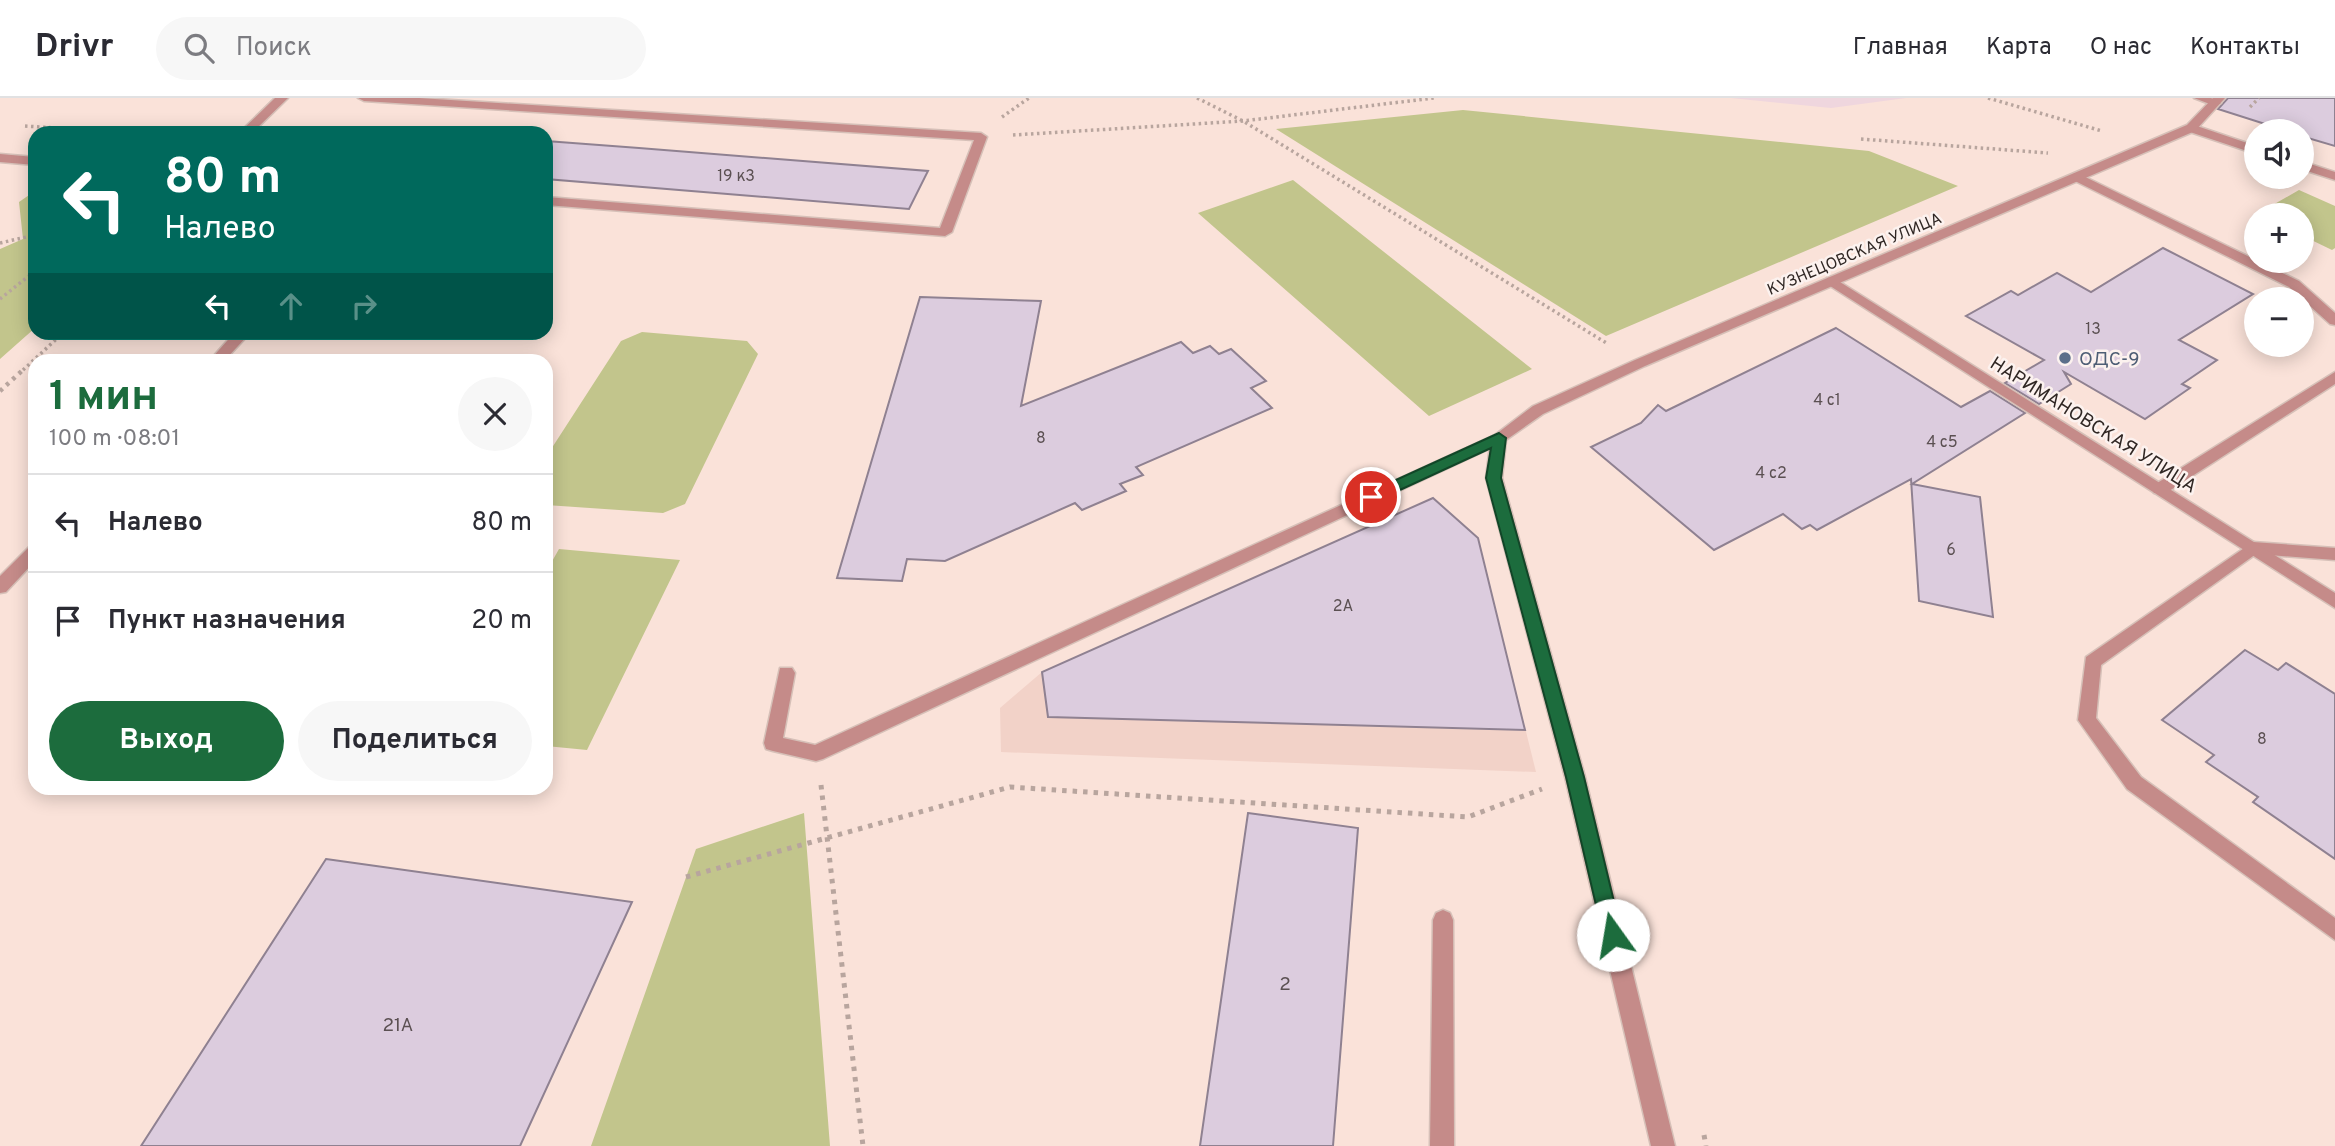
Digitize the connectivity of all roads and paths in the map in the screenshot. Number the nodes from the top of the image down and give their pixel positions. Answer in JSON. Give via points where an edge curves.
{"nodes":[{"id":1,"x":282,"y":98,"type":"edge"},
{"id":2,"x":364,"y":98,"type":"edge"},
{"id":3,"x":1197,"y":98,"type":"edge"},
{"id":4,"x":1434,"y":98,"type":"edge"},
{"id":5,"x":1988,"y":98,"type":"edge"},
{"id":6,"x":2200,"y":98,"type":"edge"},
{"id":7,"x":2217,"y":100,"type":"edge"},
{"id":8,"x":455,"y":101,"type":"edge"},
{"id":9,"x":1243,"y":121,"type":"junction"},
{"id":10,"x":13,"y":125,"type":"dead end"},
{"id":11,"x":28,"y":126,"type":"edge"},
{"id":12,"x":252,"y":126,"type":"edge"},
{"id":13,"x":2191,"y":128,"type":"junction"},
{"id":14,"x":2109,"y":133,"type":"dead end"},
{"id":15,"x":981,"y":137,"type":"junction"},
{"id":16,"x":1861,"y":139,"type":"dead end"},
{"id":17,"x":2244,"y":145,"type":"edge"},
{"id":18,"x":2060,"y":154,"type":"dead end"},
{"id":19,"x":0,"y":158,"type":"edge"},
{"id":20,"x":28,"y":160,"type":"edge"},
{"id":21,"x":2314,"y":169,"type":"edge"},
{"id":22,"x":2335,"y":176,"type":"edge"},
{"id":23,"x":2077,"y":177,"type":"junction"},
{"id":24,"x":553,"y":202,"type":"edge"},
{"id":25,"x":28,"y":237,"type":"edge"},
{"id":26,"x":0,"y":243,"type":"edge"},
{"id":27,"x":28,"y":277,"type":"edge"},
{"id":28,"x":1832,"y":281,"type":"junction"},
{"id":29,"x":0,"y":299,"type":"edge"},
{"id":30,"x":2335,"y":321,"type":"edge"},
{"id":31,"x":55,"y":340,"type":"edge"},
{"id":32,"x":236,"y":340,"type":"edge"},
{"id":33,"x":1610,"y":345,"type":"dead end"},
{"id":34,"x":40,"y":354,"type":"edge"},
{"id":35,"x":223,"y":354,"type":"edge"},
{"id":36,"x":28,"y":365,"type":"edge"},
{"id":37,"x":2335,"y":377,"type":"edge"},
{"id":38,"x":0,"y":391,"type":"edge"},
{"id":39,"x":1499,"y":438,"type":"junction"},
{"id":40,"x":2160,"y":489,"type":"junction"},
{"id":41,"x":2253,"y":548,"type":"junction"},
{"id":42,"x":2335,"y":554,"type":"edge"},
{"id":43,"x":28,"y":558,"type":"edge"},
{"id":44,"x":0,"y":587,"type":"edge"},
{"id":45,"x":2335,"y":601,"type":"edge"},
{"id":46,"x":786,"y":673,"type":"dead end"},
{"id":47,"x":820,"y":780,"type":"dead end"},
{"id":48,"x":1551,"y":785,"type":"dead end"},
{"id":49,"x":827,"y":836,"type":"junction"},
{"id":50,"x":686,"y":877,"type":"dead end"},
{"id":51,"x":1443,"y":920,"type":"dead end"},
{"id":52,"x":2335,"y":930,"type":"edge"},
{"id":53,"x":1703,"y":1133,"type":"dead end"},
{"id":54,"x":863,"y":1146,"type":"edge"},
{"id":55,"x":1442,"y":1146,"type":"edge"},
{"id":56,"x":1663,"y":1146,"type":"edge"},
{"id":57,"x":1706,"y":1146,"type":"edge"}],
"edges":[{"from":1,"to":12,"type":"street"},
{"from":2,"to":8,"type":"street"},
{"from":3,"to":9,"type":"path"},
{"from":4,"to":9,"type":"path"},
{"from":5,"to":14,"type":"path"},
{"from":6,"to":7,"type":"street"},
{"from":7,"to":13,"type":"street","name":"КУЗНЕЦОВСКАЯ УЛИЦА"},
{"from":8,"to":15,"type":"street"},
{"from":9,"to":15,"type":"path"},
{"from":9,"to":33,"type":"path"},
{"from":10,"to":11,"type":"path"},
{"from":13,"to":17,"type":"street"},
{"from":13,"to":23,"type":"street","name":"КУЗНЕЦОВСКАЯ УЛИЦА"},
{"from":15,"to":24,"type":"street","via":[[945,232]]},
{"from":16,"to":18,"type":"path"},
{"from":19,"to":20,"type":"street"},
{"from":21,"to":22,"type":"street"},
{"from":23,"to":28,"type":"street","name":"КУЗНЕЦОВСКАЯ УЛИЦА"},
{"from":23,"to":30,"type":"street","via":[[2294,284]]},
{"from":25,"to":26,"type":"path"},
{"from":27,"to":29,"type":"path"},
{"from":28,"to":39,"type":"street","name":"КУЗНЕЦОВСКАЯ УЛИЦА","via":[[1538,410]]},
{"from":28,"to":40,"type":"street","name":"НАРИМАНОВСКАЯ УЛИЦА"},
{"from":31,"to":34,"type":"path"},
{"from":32,"to":35,"type":"street"},
{"from":36,"to":38,"type":"path"},
{"from":37,"to":40,"type":"street"},
{"from":39,"to":46,"type":"street","name":"КУЗНЕЦОВСКАЯ УЛИЦА","via":[[816,753],[773,743]]},
{"from":39,"to":56,"type":"street","via":[[1494,478],[1575,777]]},
{"from":40,"to":41,"type":"street","name":"НАРИМАНОВСКАЯ УЛИЦА"},
{"from":41,"to":42,"type":"street"},
{"from":41,"to":45,"type":"street","name":"НАРИМАНОВСКАЯ УЛИЦА"},
{"from":41,"to":52,"type":"street","via":[[2092,662],[2087,720],[2134,783]]},
{"from":43,"to":44,"type":"street"},
{"from":47,"to":49,"type":"path"},
{"from":48,"to":49,"type":"path","via":[[1468,817],[1010,787]]},
{"from":49,"to":50,"type":"path"},
{"from":49,"to":54,"type":"path"},
{"from":51,"to":55,"type":"street"},
{"from":53,"to":57,"type":"path"}]}
